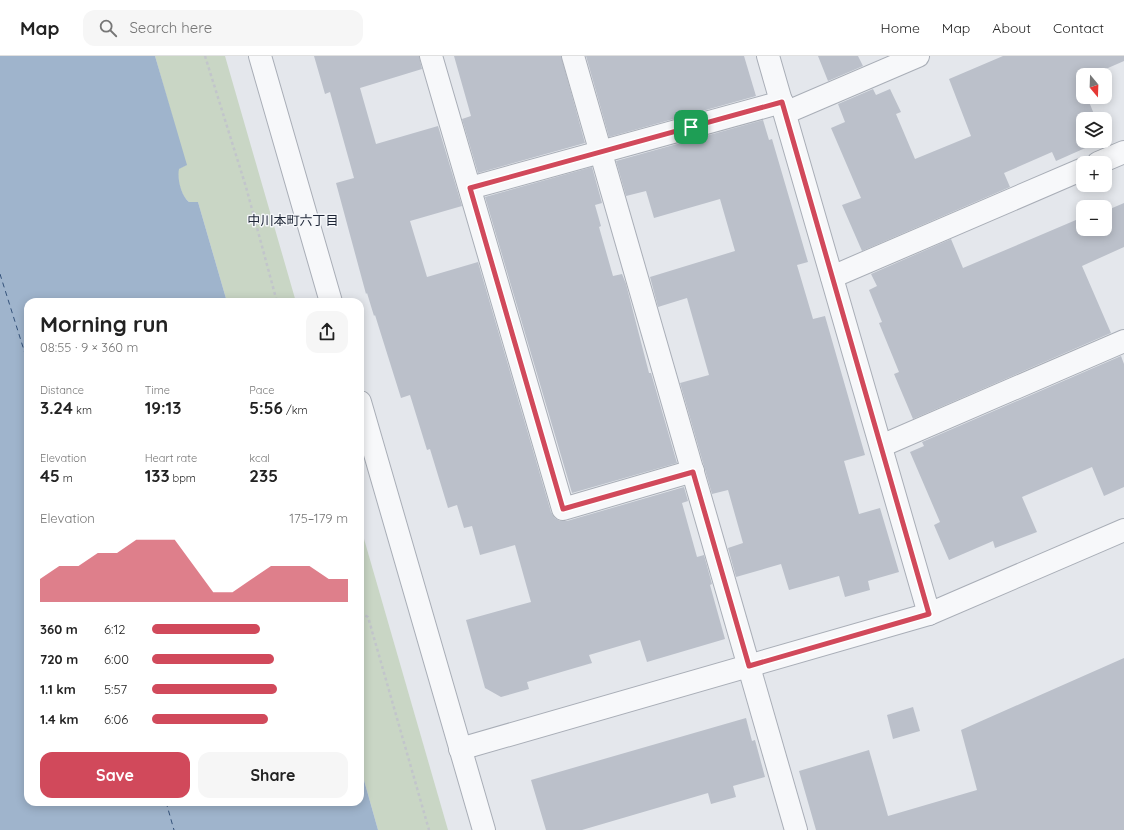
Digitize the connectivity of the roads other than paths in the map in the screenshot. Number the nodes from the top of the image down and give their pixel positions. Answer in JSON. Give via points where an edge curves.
{"nodes":[{"id":1,"x":260,"y":56,"type":"edge"},
{"id":2,"x":431,"y":56,"type":"edge"},
{"id":3,"x":573,"y":56,"type":"edge"},
{"id":4,"x":768,"y":56,"type":"edge"},
{"id":5,"x":918,"y":56,"type":"edge"},
{"id":6,"x":784,"y":108,"type":"junction"},
{"id":7,"x":600,"y":152,"type":"junction"},
{"id":8,"x":1124,"y":152,"type":"edge"},
{"id":9,"x":1112,"y":157,"type":"edge"},
{"id":10,"x":1076,"y":172,"type":"edge"},
{"id":11,"x":470,"y":188,"type":"junction"},
{"id":12,"x":832,"y":277,"type":"junction"},
{"id":13,"x":330,"y":298,"type":"edge"},
{"id":14,"x":1124,"y":341,"type":"edge"},
{"id":15,"x":364,"y":416,"type":"edge"},
{"id":16,"x":881,"y":446,"type":"junction"},
{"id":17,"x":693,"y":472,"type":"junction"},
{"id":18,"x":1124,"y":530,"type":"edge"},
{"id":19,"x":929,"y":614,"type":"junction"},
{"id":20,"x":749,"y":666,"type":"junction"},
{"id":21,"x":460,"y":749,"type":"junction"},
{"id":22,"x":484,"y":830,"type":"edge"},
{"id":23,"x":796,"y":830,"type":"edge"}],
"edges":[{"from":1,"to":13,"type":"street"},
{"from":2,"to":11,"type":"street"},
{"from":3,"to":7,"type":"street"},
{"from":4,"to":6,"type":"street"},
{"from":5,"to":6,"type":"street"},
{"from":6,"to":7,"type":"street"},
{"from":6,"to":12,"type":"street"},
{"from":7,"to":11,"type":"street"},
{"from":7,"to":17,"type":"street"},
{"from":8,"to":9,"type":"street"},
{"from":10,"to":12,"type":"street"},
{"from":11,"to":17,"type":"street","via":[[563,509]]},
{"from":12,"to":16,"type":"street"},
{"from":14,"to":16,"type":"street"},
{"from":15,"to":21,"type":"street"},
{"from":16,"to":19,"type":"street"},
{"from":17,"to":20,"type":"street"},
{"from":18,"to":19,"type":"street"},
{"from":19,"to":20,"type":"street"},
{"from":20,"to":21,"type":"street"},
{"from":20,"to":23,"type":"street"},
{"from":21,"to":22,"type":"street"}]}
